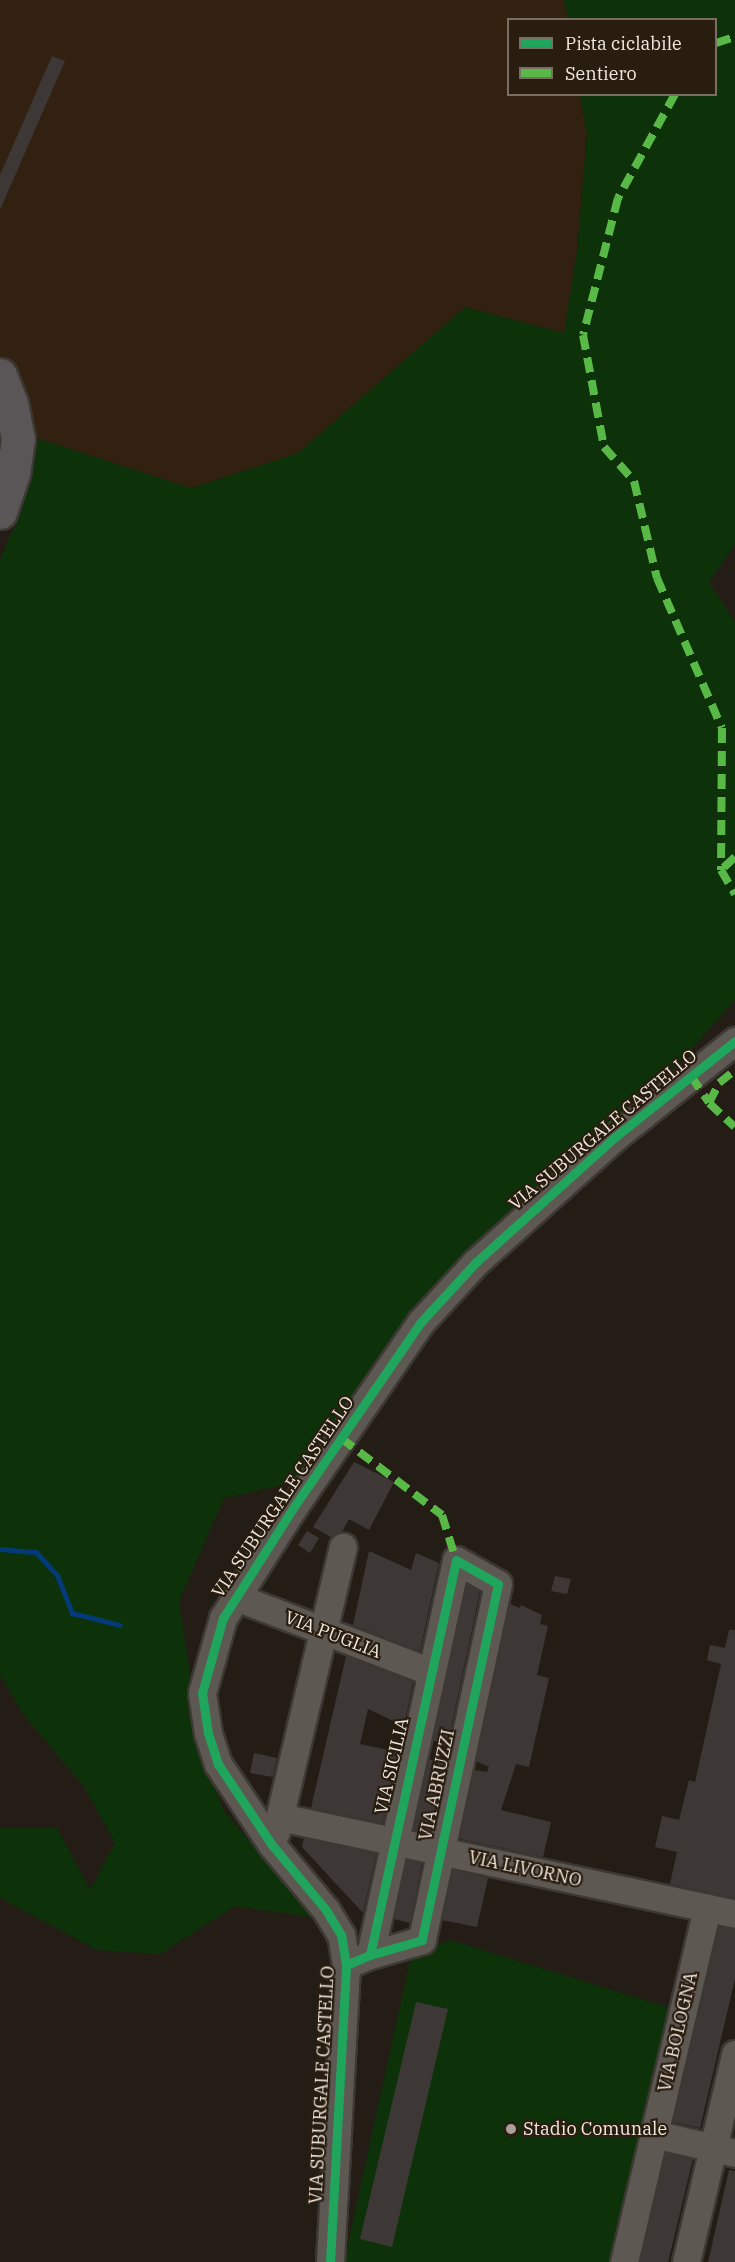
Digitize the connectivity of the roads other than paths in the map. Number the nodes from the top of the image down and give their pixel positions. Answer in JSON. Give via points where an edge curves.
{"nodes":[{"id":1,"x":0,"y":375,"type":"edge"},
{"id":2,"x":0,"y":512,"type":"edge"},
{"id":3,"x":735,"y":1041,"type":"edge"},
{"id":4,"x":343,"y":1547,"type":"dead end"},
{"id":5,"x":456,"y":1560,"type":"joint"},
{"id":6,"x":236,"y":1597,"type":"junction"},
{"id":7,"x":323,"y":1632,"type":"junction"},
{"id":8,"x":430,"y":1672,"type":"junction"},
{"id":9,"x":280,"y":1817,"type":"junction"},
{"id":10,"x":392,"y":1841,"type":"junction"},
{"id":11,"x":273,"y":1845,"type":"junction"},
{"id":12,"x":440,"y":1851,"type":"junction"},
{"id":13,"x":707,"y":1908,"type":"junction"},
{"id":14,"x":735,"y":1914,"type":"edge"},
{"id":15,"x":358,"y":1960,"type":"junction"},
{"id":16,"x":735,"y":2054,"type":"edge"},
{"id":17,"x":654,"y":2134,"type":"junction"},
{"id":18,"x":724,"y":2151,"type":"edge"},
{"id":19,"x":330,"y":2262,"type":"edge"},
{"id":20,"x":624,"y":2262,"type":"edge"},
{"id":21,"x":686,"y":2262,"type":"edge"}],
"edges":[{"from":1,"to":2,"type":"main road","via":[[11,403],[18,439],[13,473]]},
{"from":3,"to":6,"type":"street","name":"VIA SUBURGALE CASTELLO","via":[[615,1137],[475,1263],[421,1322]]},
{"from":4,"to":7,"type":"street"},
{"from":5,"to":8,"type":"street","name":"VIA SICILIA"},
{"from":5,"to":12,"type":"street","name":"VIA ABRUZZI","via":[[498,1584]]},
{"from":6,"to":7,"type":"street","name":"VIA PUGLIA"},
{"from":6,"to":11,"type":"street","name":"VIA SUBURGALE CASTELLO","via":[[223,1618],[202,1693],[218,1764]]},
{"from":7,"to":8,"type":"street","name":"VIA PUGLIA"},
{"from":7,"to":9,"type":"street"},
{"from":8,"to":10,"type":"street","name":"VIA SICILIA"},
{"from":9,"to":10,"type":"street","name":"VIA LIVORNO"},
{"from":9,"to":11,"type":"street"},
{"from":10,"to":12,"type":"street","name":"VIA LIVORNO"},
{"from":10,"to":15,"type":"street","name":"VIA SICILIA"},
{"from":11,"to":15,"type":"street","name":"VIA SUBURGALE CASTELLO","via":[[326,1910]]},
{"from":12,"to":13,"type":"street","name":"VIA LIVORNO"},
{"from":12,"to":15,"type":"street","name":"VIA ABRUZZI","via":[[422,1940]]},
{"from":13,"to":14,"type":"street","name":"VIA LIVORNO"},
{"from":13,"to":17,"type":"street","name":"VIA BOLOGNA"},
{"from":15,"to":19,"type":"street","name":"VIA SUBURGALE CASTELLO"},
{"from":16,"to":18,"type":"street"},
{"from":17,"to":18,"type":"street"},
{"from":17,"to":20,"type":"street","name":"VIA BOLOGNA"},
{"from":18,"to":21,"type":"street"}]}
